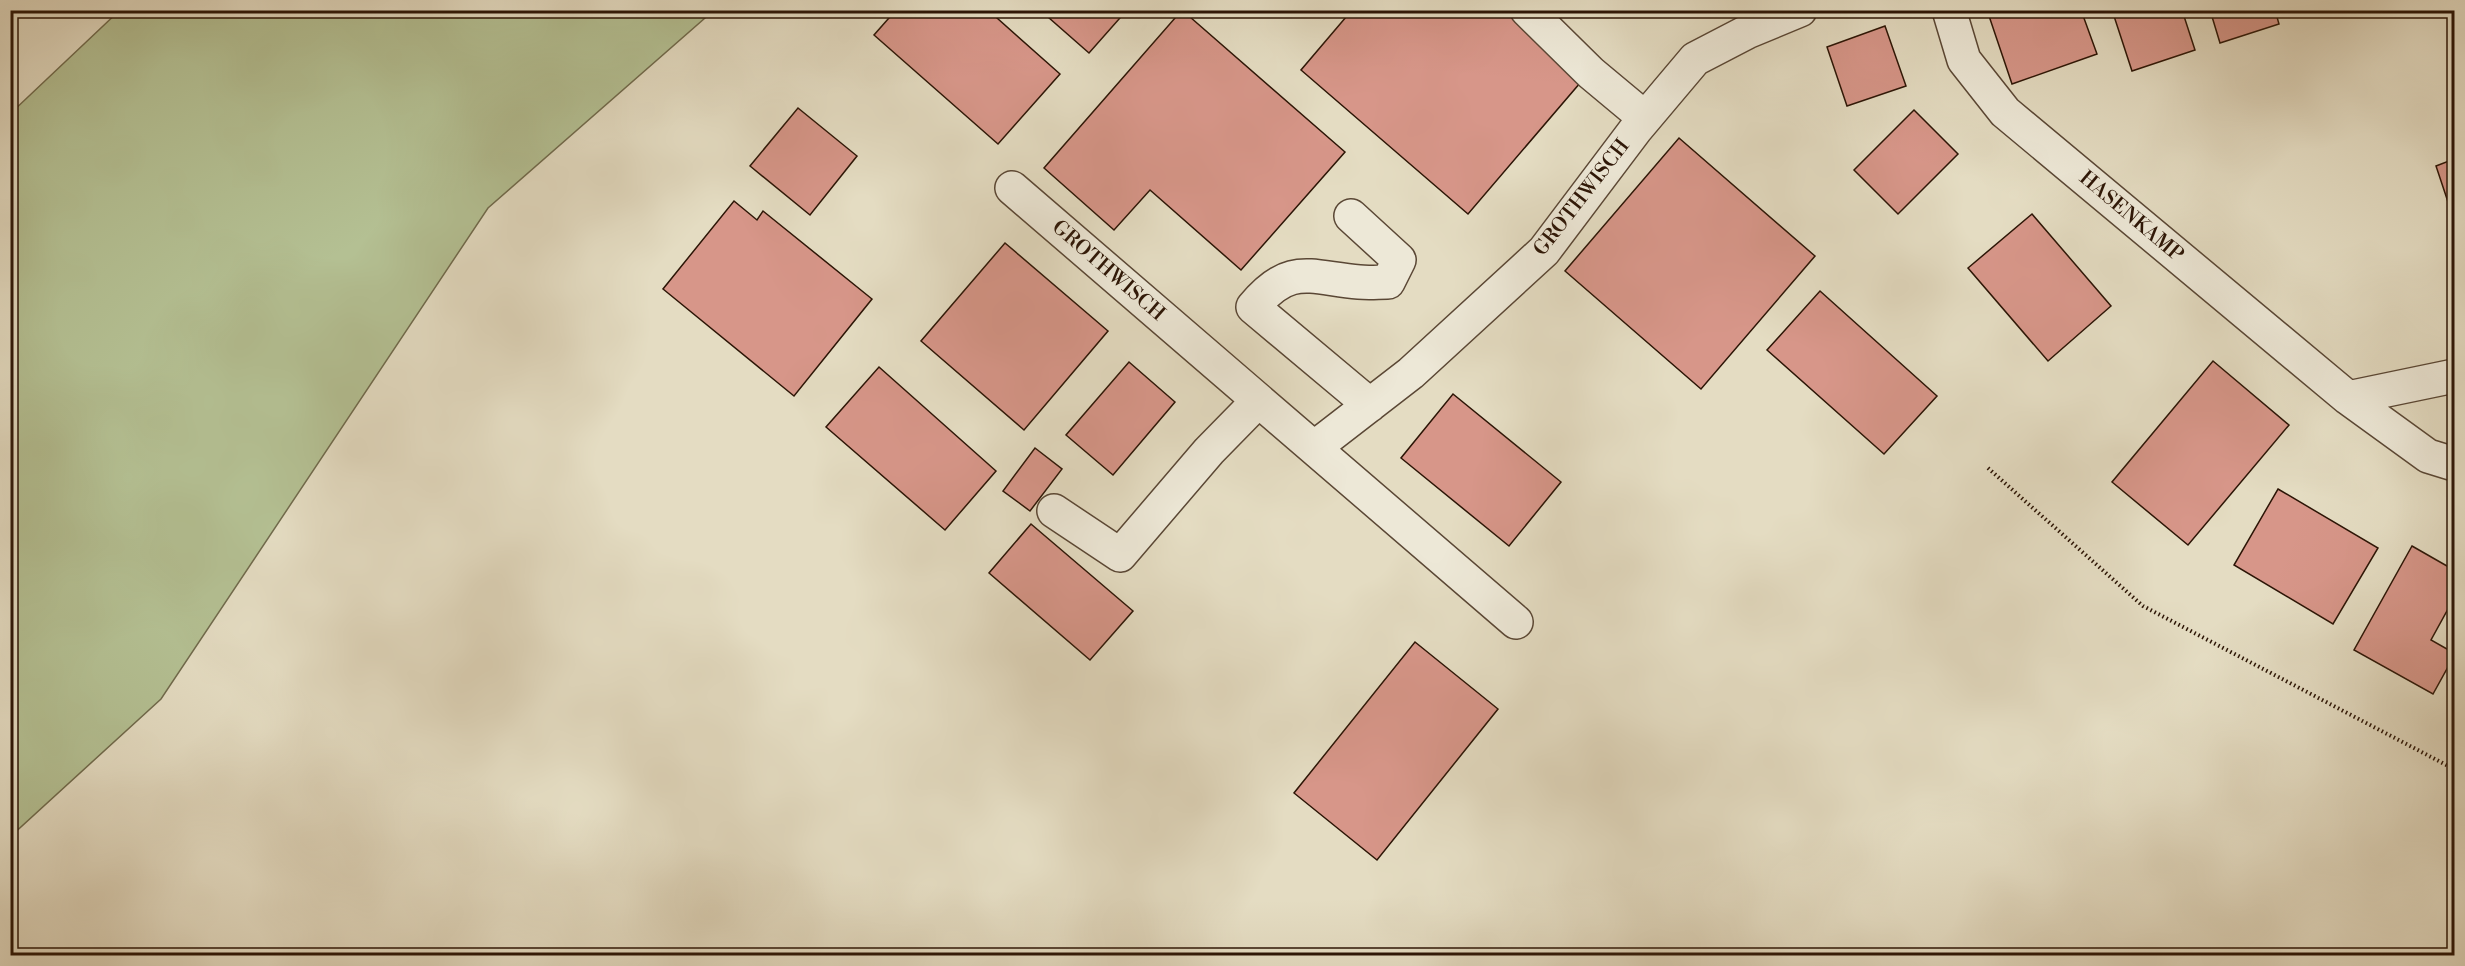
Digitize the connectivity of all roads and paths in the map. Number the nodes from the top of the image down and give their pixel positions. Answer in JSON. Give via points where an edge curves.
{"nodes":[{"id":1,"x":1527,"y":10,"type":"edge"},
{"id":2,"x":1800,"y":10,"type":"edge"},
{"id":3,"x":1949,"y":10,"type":"edge"},
{"id":4,"x":1645,"y":118,"type":"junction"},
{"id":5,"x":1012,"y":188,"type":"dead end"},
{"id":6,"x":1351,"y":216,"type":"dead end"},
{"id":7,"x":2454,"y":376,"type":"edge"},
{"id":8,"x":2348,"y":398,"type":"junction"},
{"id":9,"x":1258,"y":401,"type":"junction"},
{"id":10,"x":1370,"y":405,"type":"junction"},
{"id":11,"x":1314,"y":448,"type":"junction"},
{"id":12,"x":2454,"y":464,"type":"edge"},
{"id":13,"x":1988,"y":468,"type":"dead end"},
{"id":14,"x":1054,"y":511,"type":"dead end"},
{"id":15,"x":1516,"y":622,"type":"dead end"},
{"id":16,"x":2454,"y":769,"type":"edge"}],
"edges":[{"from":1,"to":4,"type":"street","via":[[1591,73]]},
{"from":2,"to":4,"type":"street","name":"GROTHWISCH","via":[[1695,59]]},
{"from":3,"to":8,"type":"street","name":"HASENKAMP","via":[[1964,60],[2005,112]]},
{"from":4,"to":10,"type":"street","name":"GROTHWISCH","via":[[1544,251],[1411,373]]},
{"from":5,"to":9,"type":"street","name":"GROTHWISCH"},
{"from":6,"to":10,"type":"street","via":[[1399,260],[1388,282],[1302,275],[1282,280],[1253,307]]},
{"from":7,"to":8,"type":"street"},
{"from":8,"to":12,"type":"street","name":"HASENKAMP","via":[[2428,456]]},
{"from":9,"to":11,"type":"street","name":"GROTHWISCH"},
{"from":9,"to":14,"type":"street","via":[[1209,451],[1120,555]]},
{"from":10,"to":11,"type":"street","name":"GROTHWISCH"},
{"from":11,"to":15,"type":"street","name":"GROTHWISCH"},
{"from":13,"to":16,"type":"path","via":[[2143,606]]}]}
